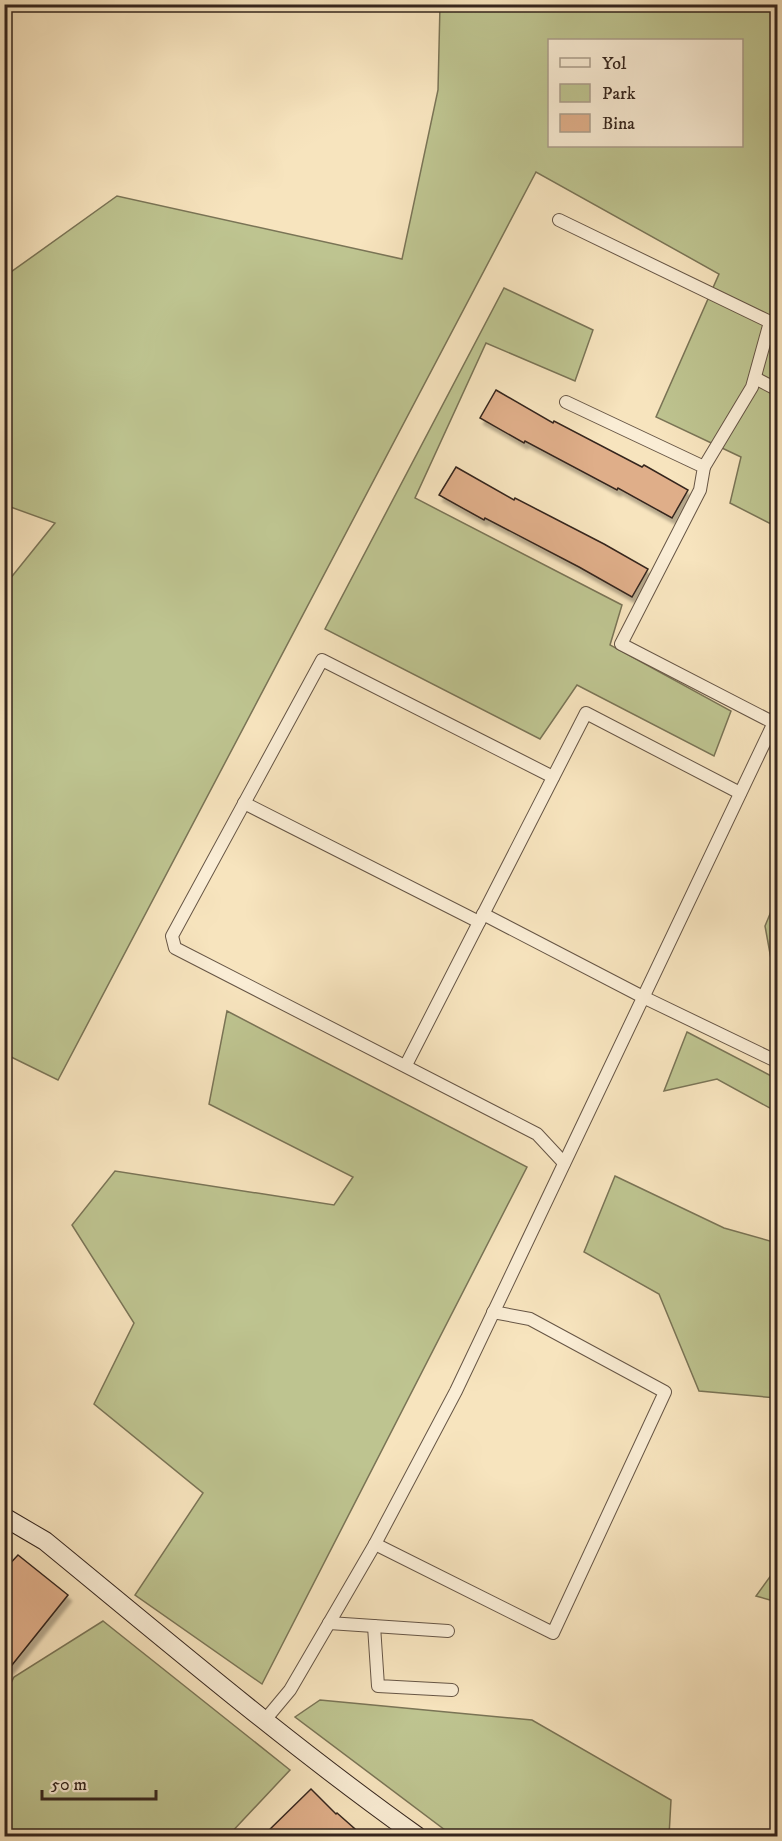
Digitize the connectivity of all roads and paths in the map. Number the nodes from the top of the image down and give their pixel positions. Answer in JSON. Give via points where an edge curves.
{"nodes":[{"id":1,"x":559,"y":220,"type":"dead end"},
{"id":2,"x":755,"y":378,"type":"junction"},
{"id":3,"x":777,"y":390,"type":"edge"},
{"id":4,"x":566,"y":402,"type":"dead end"},
{"id":5,"x":704,"y":467,"type":"junction"},
{"id":6,"x":776,"y":721,"type":"edge"},
{"id":7,"x":553,"y":777,"type":"junction"},
{"id":8,"x":740,"y":793,"type":"junction"},
{"id":9,"x":244,"y":803,"type":"junction"},
{"id":10,"x":481,"y":918,"type":"junction"},
{"id":11,"x":643,"y":997,"type":"junction"},
{"id":12,"x":777,"y":1062,"type":"edge"},
{"id":13,"x":406,"y":1065,"type":"junction"},
{"id":14,"x":564,"y":1163,"type":"junction"},
{"id":15,"x":493,"y":1312,"type":"junction"},
{"id":16,"x":4,"y":1517,"type":"edge"},
{"id":17,"x":375,"y":1544,"type":"junction"},
{"id":18,"x":329,"y":1623,"type":"junction"},
{"id":19,"x":374,"y":1626,"type":"junction"},
{"id":20,"x":448,"y":1631,"type":"dead end"},
{"id":21,"x":452,"y":1690,"type":"dead end"},
{"id":22,"x":265,"y":1720,"type":"junction"},
{"id":23,"x":417,"y":1836,"type":"edge"}],
"edges":[{"from":1,"to":2,"type":"street","via":[[770,322]]},
{"from":2,"to":3,"type":"street"},
{"from":2,"to":5,"type":"street"},
{"from":4,"to":5,"type":"street"},
{"from":5,"to":6,"type":"street","via":[[700,490],[621,644]]},
{"from":6,"to":8,"type":"street"},
{"from":7,"to":8,"type":"street","via":[[586,713]]},
{"from":7,"to":9,"type":"street","via":[[322,660]]},
{"from":7,"to":10,"type":"street"},
{"from":8,"to":11,"type":"street"},
{"from":9,"to":10,"type":"street"},
{"from":9,"to":13,"type":"street","via":[[172,936],[175,948]]},
{"from":10,"to":11,"type":"street"},
{"from":10,"to":13,"type":"street"},
{"from":11,"to":12,"type":"street"},
{"from":11,"to":14,"type":"street"},
{"from":13,"to":14,"type":"street","via":[[537,1134]]},
{"from":14,"to":15,"type":"street"},
{"from":15,"to":17,"type":"street"},
{"from":15,"to":17,"type":"street","via":[[530,1319],[665,1392],[553,1633]]},
{"from":16,"to":22,"type":"street","via":[[45,1541]]},
{"from":17,"to":18,"type":"street"},
{"from":18,"to":19,"type":"street"},
{"from":18,"to":22,"type":"street","via":[[290,1690]]},
{"from":19,"to":20,"type":"street"},
{"from":19,"to":21,"type":"street","via":[[378,1686]]},
{"from":22,"to":23,"type":"street"}]}
